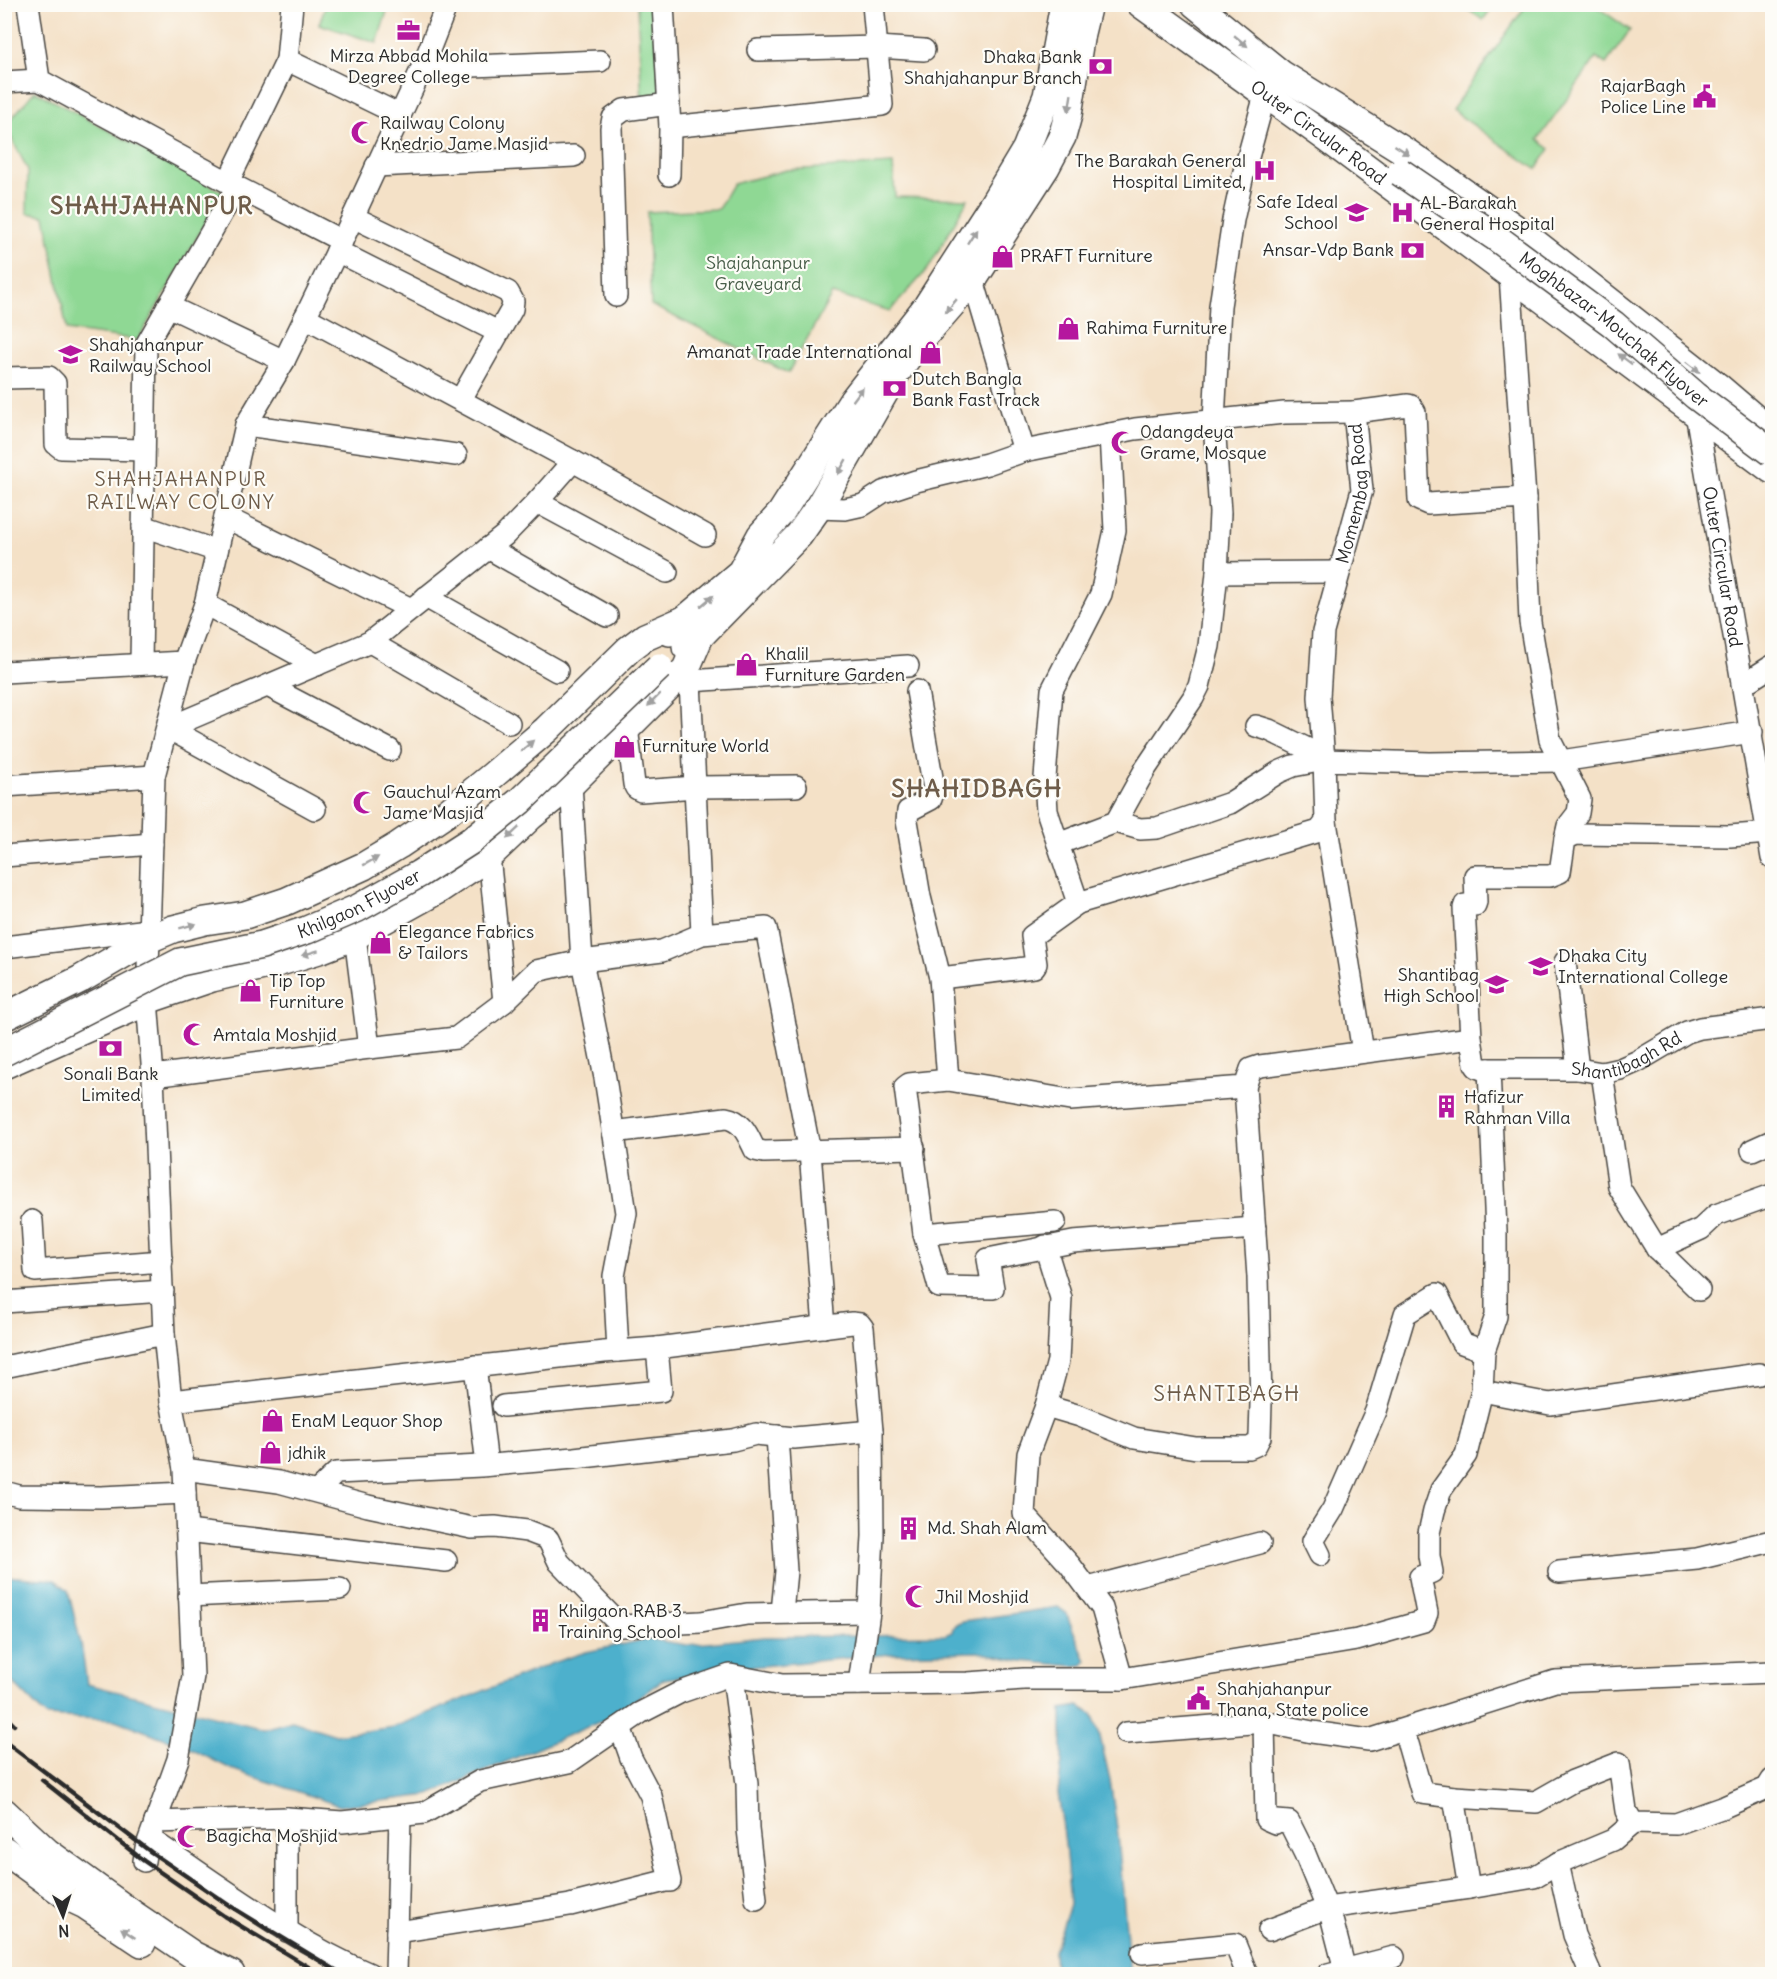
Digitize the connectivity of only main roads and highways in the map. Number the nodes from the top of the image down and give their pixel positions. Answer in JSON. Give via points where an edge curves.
{"nodes":[{"id":1,"x":1064,"y":4,"type":"edge"},
{"id":2,"x":1088,"y":4,"type":"edge"},
{"id":3,"x":1141,"y":4,"type":"edge"},
{"id":4,"x":1195,"y":4,"type":"edge"},
{"id":5,"x":1328,"y":138,"type":"junction"},
{"id":6,"x":1726,"y":393,"type":"junction"},
{"id":7,"x":1696,"y":413,"type":"junction"},
{"id":8,"x":1771,"y":432,"type":"edge"},
{"id":9,"x":1773,"y":470,"type":"edge"},
{"id":10,"x":692,"y":628,"type":"junction"},
{"id":11,"x":653,"y":660,"type":"junction"},
{"id":12,"x":4,"y":1017,"type":"edge"},
{"id":13,"x":4,"y":1036,"type":"edge"},
{"id":14,"x":4,"y":1052,"type":"edge"},
{"id":15,"x":4,"y":1065,"type":"edge"},
{"id":16,"x":4,"y":1795,"type":"edge"},
{"id":17,"x":4,"y":1812,"type":"edge"},
{"id":18,"x":4,"y":1833,"type":"edge"},
{"id":19,"x":4,"y":1850,"type":"edge"},
{"id":20,"x":85,"y":1905,"type":"junction"},
{"id":21,"x":194,"y":1964,"type":"edge"},
{"id":22,"x":231,"y":1974,"type":"edge"}],
"edges":[{"from":10,"to":1,"type":"main road","one_way":true,"via":[[741,572],[761,535],[781,513],[853,400],[927,306],[1026,149],[1047,96]]},
{"from":2,"to":10,"type":"main road","one_way":true,"via":[[1068,116],[1046,167],[973,280],[894,376],[799,535]]},
{"from":3,"to":5,"type":"main road","name":"Outer Circular Road"},
{"from":4,"to":6,"type":"main road","name":"Outer Circular Road","one_way":true,"via":[[1281,74],[1409,154],[1525,235]]},
{"from":7,"to":5,"type":"main road","name":"Outer Circular Road","one_way":true},
{"from":5,"to":8,"type":"main road","name":"Moghbazar-Mouchak Flyover","bridge":true,"via":[[1363,149],[1400,172],[1613,324],[1696,396]]},
{"from":6,"to":7,"type":"main road"},
{"from":6,"to":8,"type":"main road","name":"Outer Circular Road"},
{"from":7,"to":9,"type":"main road","name":"Outer Circular Road"},
{"from":10,"to":11,"type":"main road"},
{"from":12,"to":10,"type":"main road","one_way":true,"via":[[81,979],[149,934],[245,915],[287,901],[364,866],[448,812],[546,730],[645,637]]},
{"from":10,"to":15,"type":"main road","one_way":true,"via":[[688,675],[489,856],[438,890],[322,950],[212,978],[147,1000]]},
{"from":11,"to":13,"type":"main road","name":"Khilgaon Flyover","via":[[492,806],[451,837],[376,883],[258,930],[171,951]]},
{"from":11,"to":14,"type":"main road","name":"Khilgaon Flyover","bridge":true,"via":[[520,801],[472,840],[419,874],[358,908],[306,930],[262,945],[174,964]]},
{"from":16,"to":21,"type":"main road"},
{"from":17,"to":21,"type":"main road","via":[[48,1852]]},
{"from":18,"to":20,"type":"main road"},
{"from":19,"to":20,"type":"main road"},
{"from":21,"to":20,"type":"main road","one_way":true,"via":[[162,1956]]},
{"from":21,"to":22,"type":"main road"}]}
